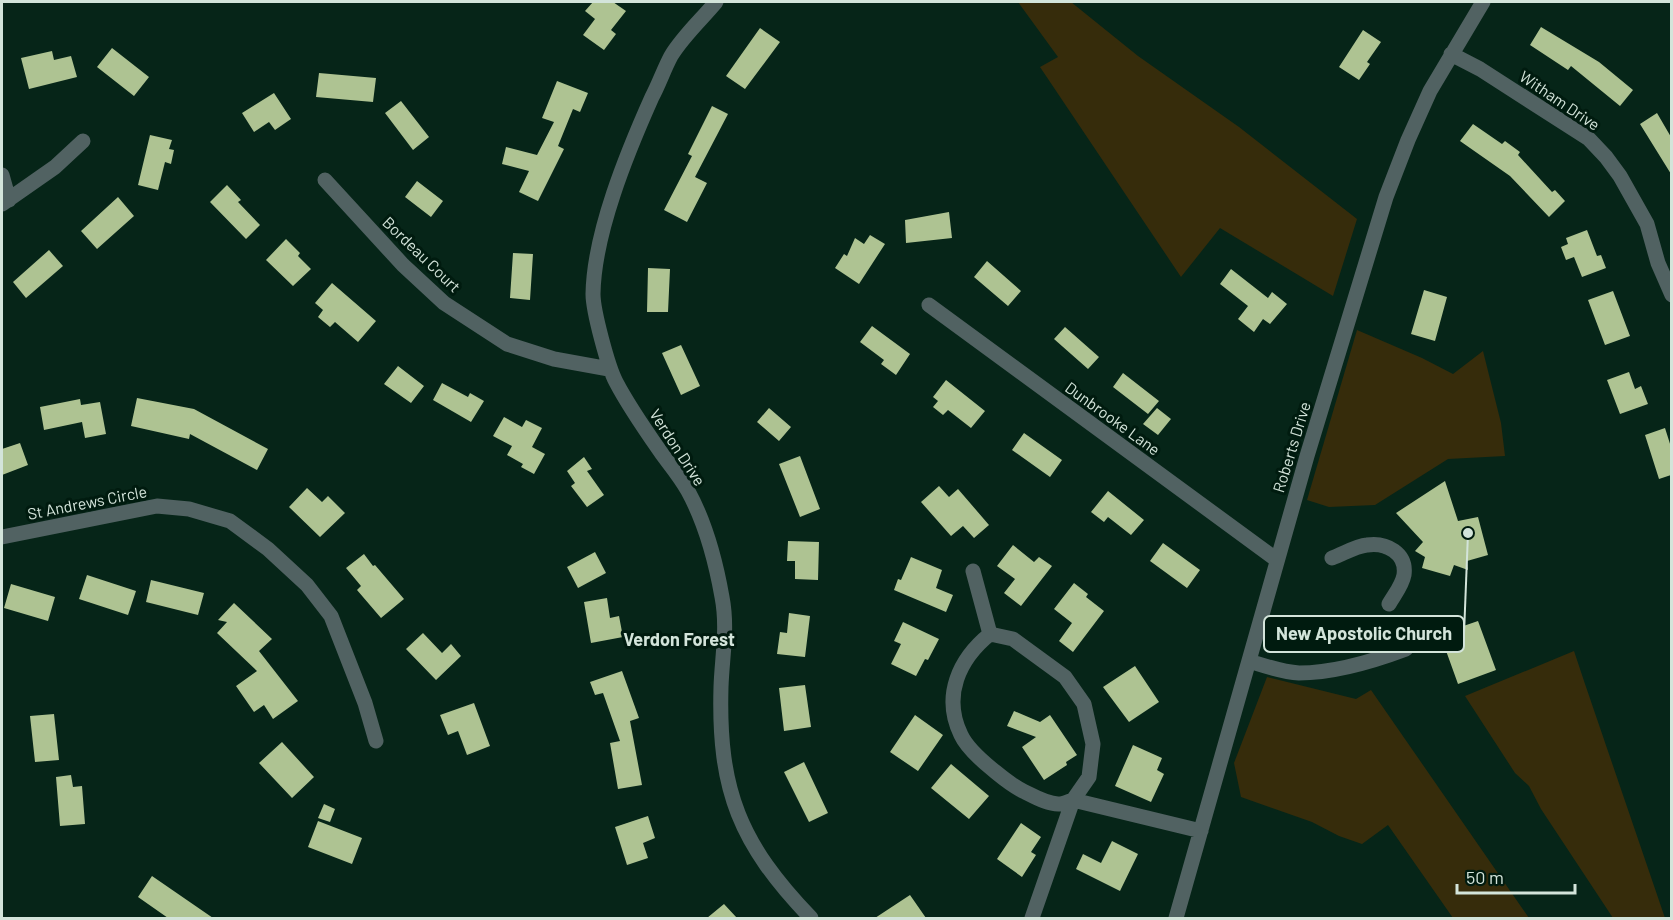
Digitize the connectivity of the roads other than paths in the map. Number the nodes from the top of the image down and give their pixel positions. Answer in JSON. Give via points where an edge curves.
{"nodes":[{"id":1,"x":716,"y":2,"type":"edge"},
{"id":2,"x":1483,"y":2,"type":"edge"},
{"id":3,"x":1451,"y":54,"type":"junction"},
{"id":4,"x":83,"y":141,"type":"dead end"},
{"id":5,"x":2,"y":175,"type":"edge"},
{"id":6,"x":325,"y":180,"type":"dead end"},
{"id":7,"x":5,"y":202,"type":"edge"},
{"id":8,"x":1671,"y":294,"type":"edge"},
{"id":9,"x":929,"y":305,"type":"dead end"},
{"id":10,"x":609,"y":369,"type":"junction"},
{"id":11,"x":2,"y":537,"type":"edge"},
{"id":12,"x":1332,"y":558,"type":"dead end"},
{"id":13,"x":1277,"y":560,"type":"junction"},
{"id":14,"x":973,"y":570,"type":"dead end"},
{"id":15,"x":1389,"y":604,"type":"dead end"},
{"id":16,"x":990,"y":634,"type":"junction"},
{"id":17,"x":1406,"y":649,"type":"dead end"},
{"id":18,"x":1248,"y":661,"type":"junction"},
{"id":19,"x":376,"y":741,"type":"dead end"},
{"id":20,"x":1073,"y":800,"type":"junction"},
{"id":21,"x":1201,"y":831,"type":"junction"},
{"id":22,"x":811,"y":918,"type":"edge"},
{"id":23,"x":1032,"y":918,"type":"edge"},
{"id":24,"x":1176,"y":918,"type":"edge"}],
"edges":[{"from":1,"to":10,"type":"street","name":"Verdon Drive","via":[[672,55],[634,138],[605,221],[593,296]]},
{"from":2,"to":3,"type":"street","name":"Roberts Drive"},
{"from":3,"to":8,"type":"street","name":"Witham Drive","via":[[1589,139],[1606,157],[1647,224]]},
{"from":3,"to":13,"type":"street","name":"Roberts Drive","via":[[1430,91],[1386,197]]},
{"from":4,"to":7,"type":"street"},
{"from":5,"to":7,"type":"street"},
{"from":6,"to":10,"type":"street","name":"Bordeau Court","via":[[444,303],[507,344],[555,359]]},
{"from":9,"to":13,"type":"street","name":"Dunbrooke Lane"},
{"from":10,"to":22,"type":"street","name":"Verdon Drive","via":[[688,491],[710,546],[723,598],[726,640],[721,739],[728,787],[752,846]]},
{"from":11,"to":19,"type":"street","name":"St Andrews Circle","via":[[157,506],[189,509],[230,521],[307,585],[331,616]]},
{"from":12,"to":15,"type":"street","via":[[1367,544],[1395,550],[1404,563],[1404,574]]},
{"from":13,"to":18,"type":"street","name":"Roberts Drive"},
{"from":14,"to":16,"type":"street"},
{"from":16,"to":20,"type":"street","via":[[1013,639],[1033,653],[1065,677],[1084,704],[1093,744],[1091,766],[1089,777]]},
{"from":16,"to":20,"type":"street","via":[[976,645],[960,668],[954,688],[953,709],[961,735],[979,758],[1010,785],[1044,801],[1060,804]]},
{"from":17,"to":18,"type":"street","via":[[1384,657],[1298,673]]},
{"from":18,"to":21,"type":"street","name":"Roberts Drive"},
{"from":20,"to":21,"type":"street"},
{"from":20,"to":23,"type":"street"},
{"from":21,"to":24,"type":"street","name":"Roberts Drive"}]}
